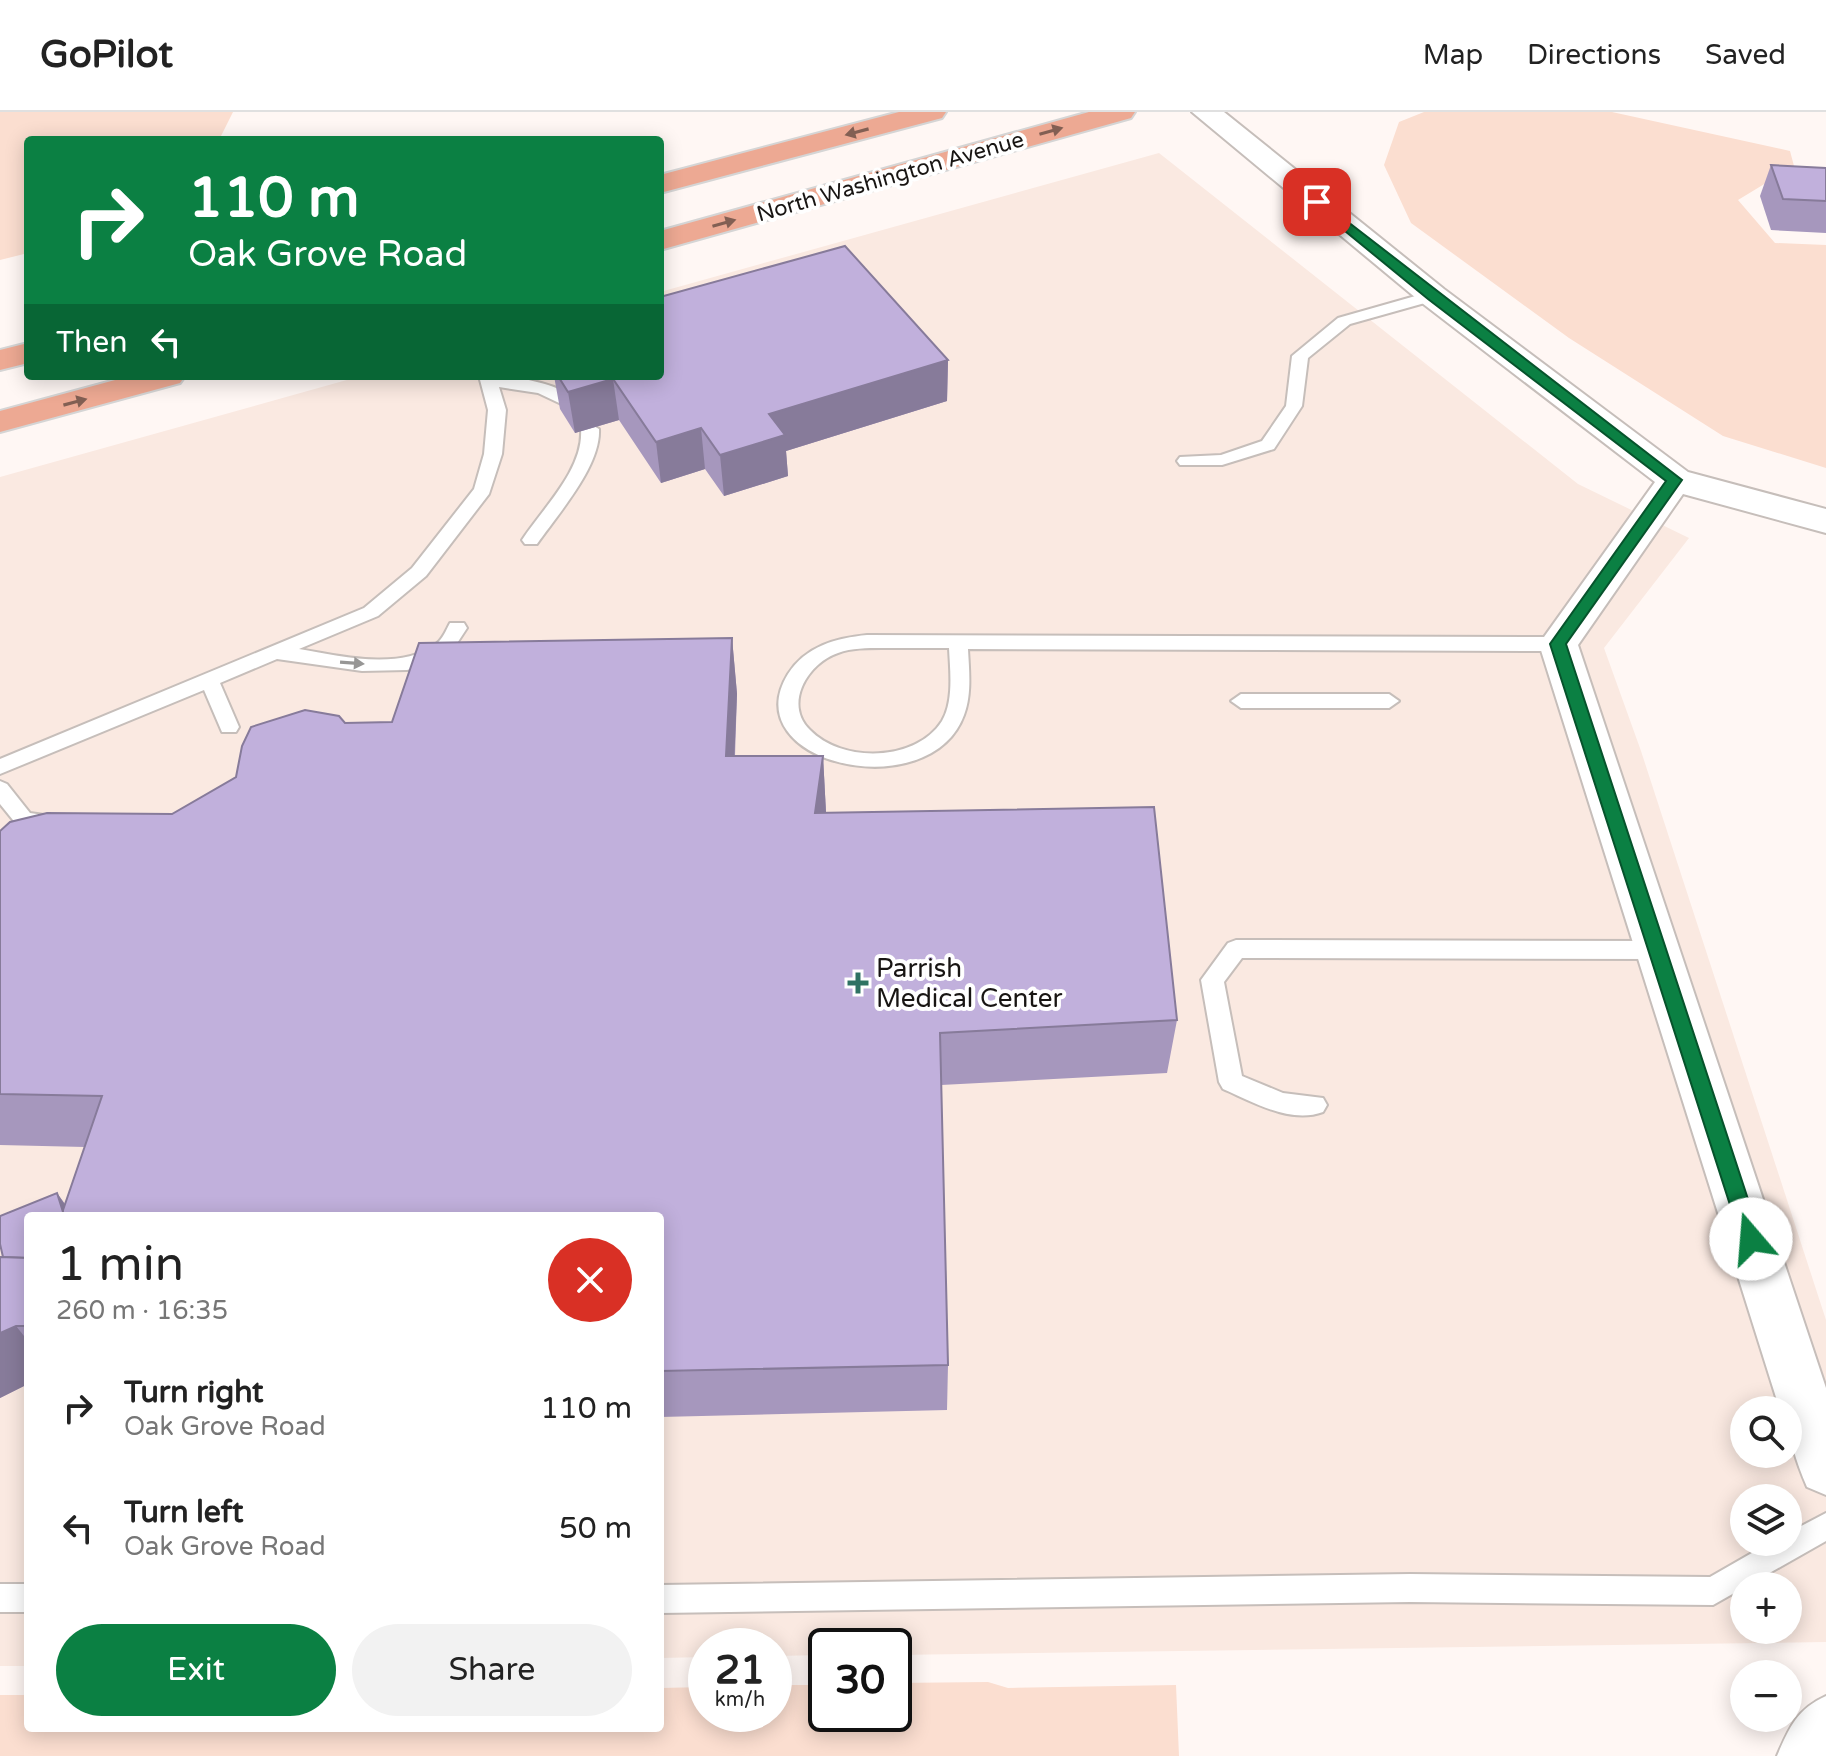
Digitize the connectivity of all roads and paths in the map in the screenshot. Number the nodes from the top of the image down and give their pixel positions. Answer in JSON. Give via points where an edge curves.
{"nodes":[{"id":1,"x":932,"y":112,"type":"edge"},
{"id":2,"x":1121,"y":112,"type":"edge"},
{"id":3,"x":1206,"y":112,"type":"edge"},
{"id":4,"x":664,"y":183,"type":"edge"},
{"id":5,"x":664,"y":240,"type":"edge"},
{"id":6,"x":1433,"y":296,"type":"junction"},
{"id":7,"x":24,"y":354,"type":"edge"},
{"id":8,"x":0,"y":360,"type":"edge"},
{"id":9,"x":153,"y":380,"type":"edge"},
{"id":10,"x":489,"y":380,"type":"edge"},
{"id":11,"x":501,"y":380,"type":"edge"},
{"id":12,"x":574,"y":405,"type":"edge"},
{"id":13,"x":0,"y":422,"type":"edge"},
{"id":14,"x":590,"y":429,"type":"edge"},
{"id":15,"x":1186,"y":461,"type":"dead end"},
{"id":16,"x":1675,"y":480,"type":"junction"},
{"id":17,"x":1826,"y":521,"type":"edge"},
{"id":18,"x":531,"y":540,"type":"dead end"},
{"id":19,"x":457,"y":628,"type":"dead end"},
{"id":20,"x":958,"y":642,"type":"junction"},
{"id":21,"x":1558,"y":644,"type":"junction"},
{"id":22,"x":275,"y":652,"type":"junction"},
{"id":23,"x":209,"y":679,"type":"junction"},
{"id":24,"x":1241,"y":701,"type":"dead end"},
{"id":25,"x":1389,"y":701,"type":"dead end"},
{"id":26,"x":229,"y":727,"type":"dead end"},
{"id":27,"x":0,"y":767,"type":"edge"},
{"id":28,"x":0,"y":789,"type":"edge"},
{"id":29,"x":70,"y":823,"type":"edge"},
{"id":30,"x":1657,"y":950,"type":"junction"},
{"id":31,"x":1315,"y":1105,"type":"dead end"},
{"id":32,"x":1826,"y":1469,"type":"edge"},
{"id":33,"x":1826,"y":1526,"type":"edge"},
{"id":34,"x":0,"y":1598,"type":"edge"},
{"id":35,"x":24,"y":1598,"type":"edge"},
{"id":36,"x":664,"y":1599,"type":"edge"},
{"id":37,"x":1826,"y":1726,"type":"edge"},
{"id":38,"x":1807,"y":1756,"type":"edge"}],
"edges":[{"from":1,"to":4,"type":"main road","name":"North Washington Avenue","one_way":true},
{"from":5,"to":2,"type":"main road","name":"North Washington Avenue","one_way":true},
{"from":3,"to":6,"type":"street"},
{"from":6,"to":15,"type":"lane","via":[[1344,321],[1300,356],[1294,406],[1268,445],[1222,460]]},
{"from":6,"to":16,"type":"street"},
{"from":7,"to":8,"type":"main road"},
{"from":13,"to":9,"type":"main road","one_way":true},
{"from":10,"to":22,"type":"lane","via":[[497,410],[483,490],[419,572],[371,612]]},
{"from":11,"to":12,"type":"lane","via":[[555,392]]},
{"from":14,"to":18,"type":"lane","via":[[588,455]]},
{"from":16,"to":17,"type":"street"},
{"from":16,"to":21,"type":"street"},
{"from":22,"to":19,"type":"lane","one_way":true,"via":[[354,664],[412,662],[444,649]]},
{"from":20,"to":20,"type":"lane","via":[[853,642],[827,650],[792,680],[787,700],[791,720],[804,737],[839,755],[880,760],[908,755],[949,727],[957,708]]},
{"from":20,"to":21,"type":"lane"},
{"from":21,"to":30,"type":"street"},
{"from":22,"to":23,"type":"lane"},
{"from":23,"to":26,"type":"lane"},
{"from":23,"to":27,"type":"lane"},
{"from":24,"to":25,"type":"lane"},
{"from":28,"to":29,"type":"lane","via":[[24,820]]},
{"from":30,"to":31,"type":"lane","via":[[1236,949],[1212,980],[1231,1082],[1281,1103]]},
{"from":30,"to":32,"type":"street"},
{"from":33,"to":36,"type":"lane","via":[[1713,1591],[1410,1588]]},
{"from":34,"to":35,"type":"lane"},
{"from":37,"to":38,"type":"street"}]}
